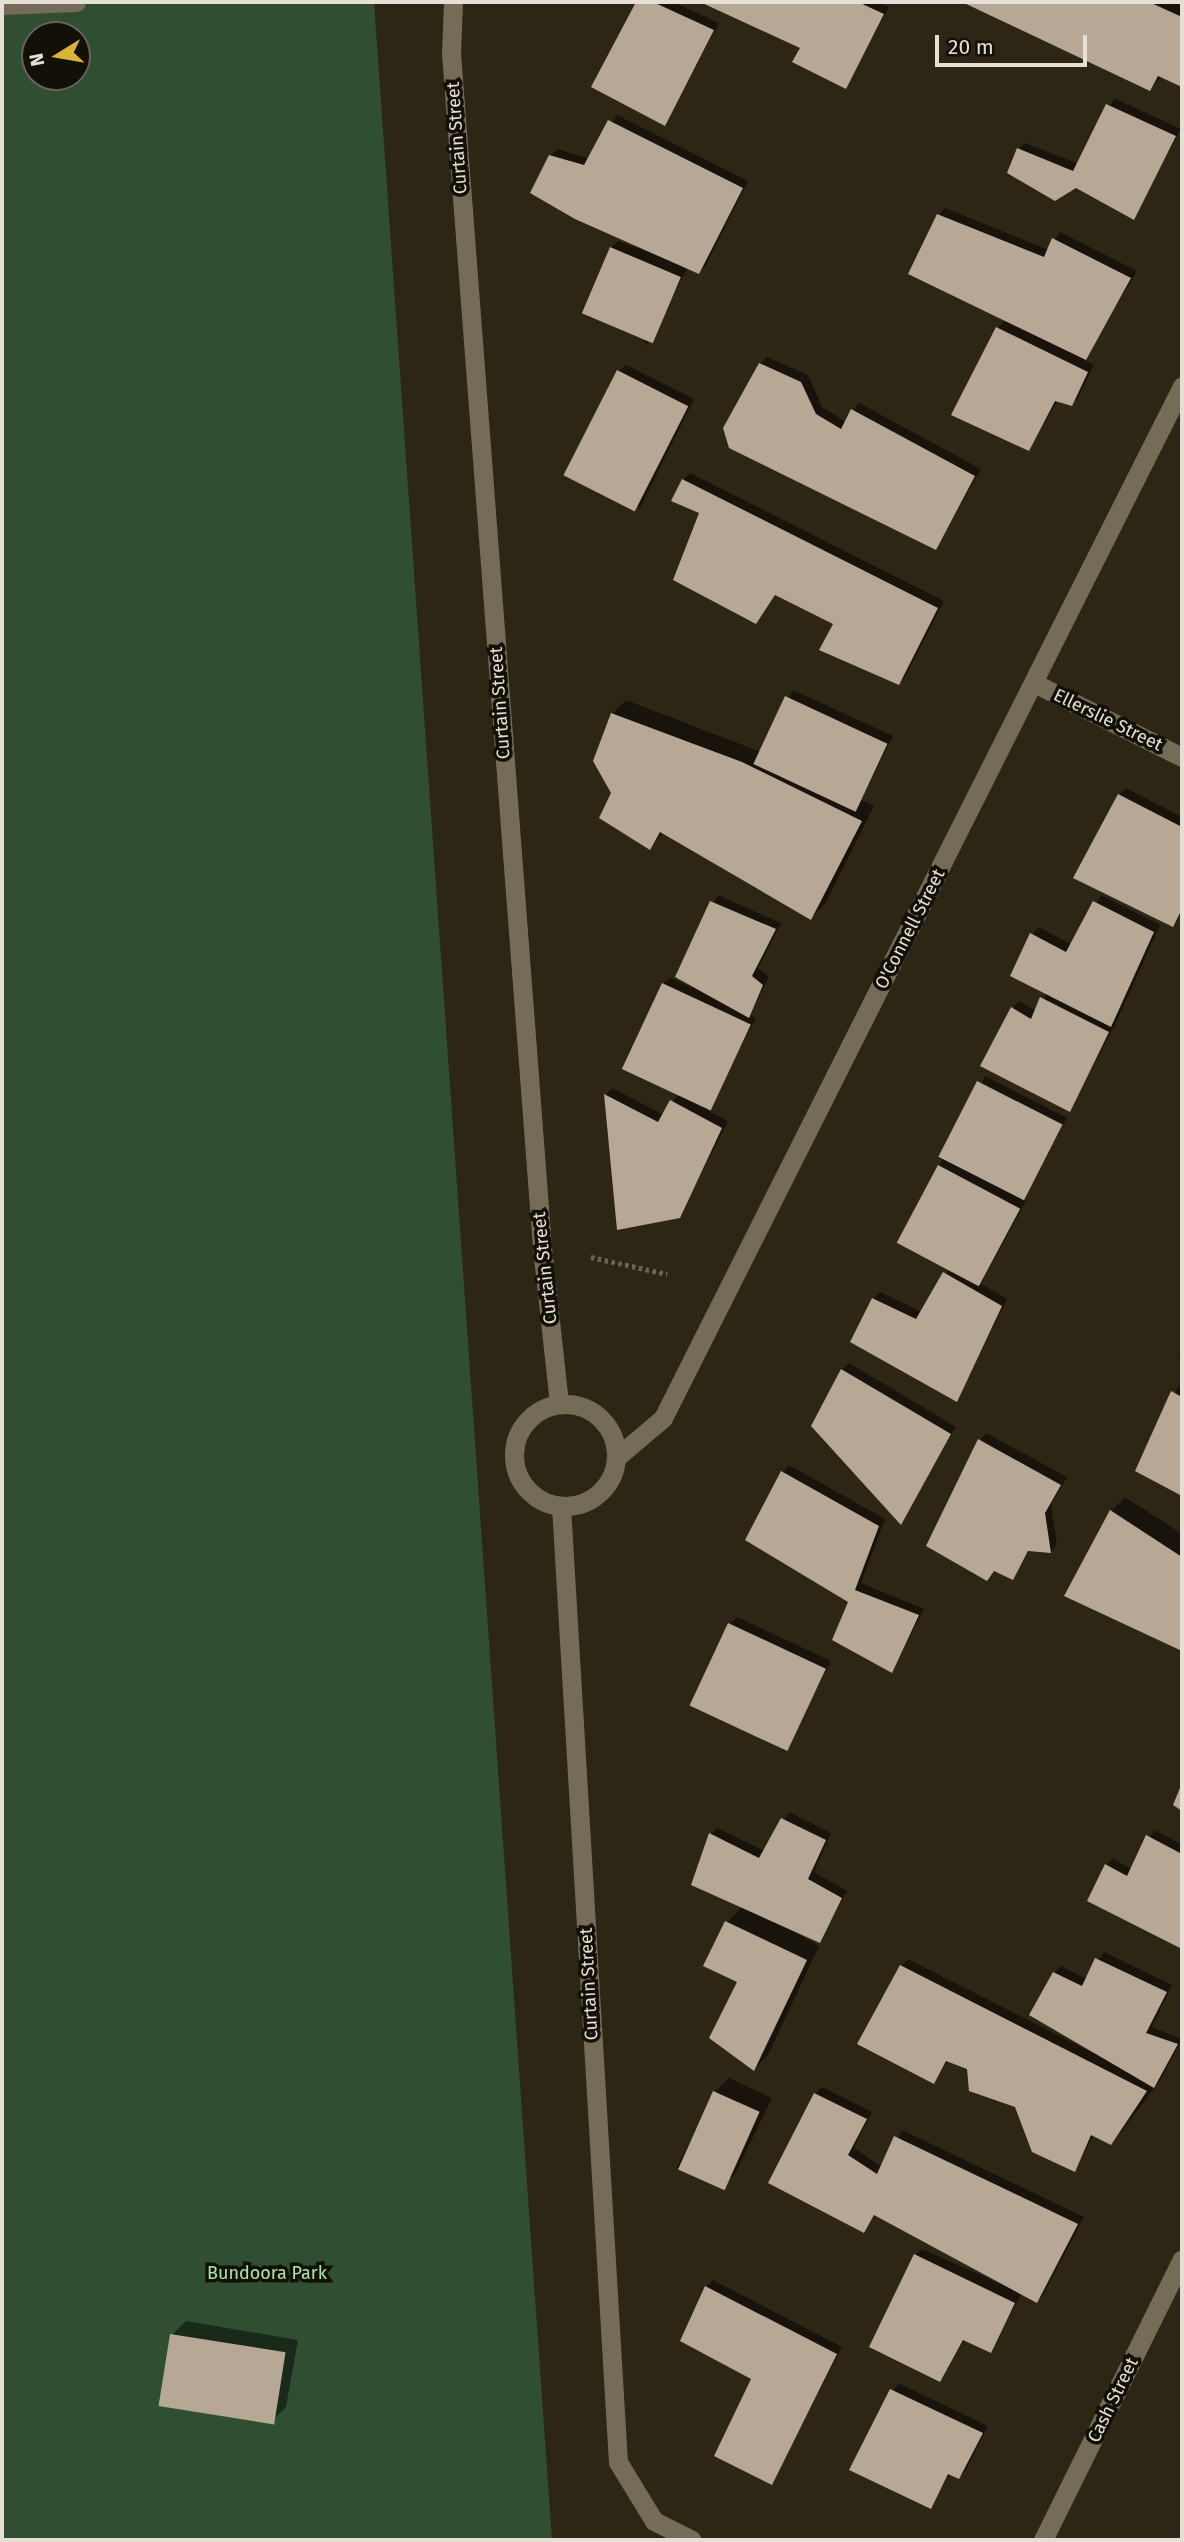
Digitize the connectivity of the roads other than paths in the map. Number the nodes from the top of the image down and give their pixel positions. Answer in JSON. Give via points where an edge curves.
{"nodes":[{"id":1,"x":76,"y":2,"type":"edge"},
{"id":2,"x":453,"y":2,"type":"edge"},
{"id":3,"x":2,"y":5,"type":"edge"},
{"id":4,"x":1182,"y":386,"type":"edge"},
{"id":5,"x":1034,"y":683,"type":"junction"},
{"id":6,"x":1182,"y":757,"type":"edge"},
{"id":7,"x":559,"y":1404,"type":"junction"},
{"id":8,"x":617,"y":1457,"type":"junction"},
{"id":9,"x":561,"y":1507,"type":"junction"},
{"id":10,"x":1182,"y":2259,"type":"edge"},
{"id":11,"x":692,"y":2540,"type":"edge"},
{"id":12,"x":1043,"y":2540,"type":"edge"}],
"edges":[{"from":1,"to":3,"type":"street"},
{"from":2,"to":7,"type":"street","name":"Curtain Street","via":[[453,81],[542,1247]]},
{"from":4,"to":5,"type":"street","name":"O'Connell Street"},
{"from":5,"to":6,"type":"street","name":"Ellerslie Street"},
{"from":5,"to":8,"type":"street","name":"O'Connell Street","via":[[663,1418]]},
{"from":7,"to":8,"type":"street","via":[[581,1406],[600,1417],[613,1435]]},
{"from":7,"to":9,"type":"street","via":[[541,1409],[526,1421],[514,1455],[528,1490]]},
{"from":8,"to":9,"type":"street","via":[[612,1477],[599,1494],[581,1504]]},
{"from":9,"to":11,"type":"street","name":"Curtain Street","via":[[618,2462],[654,2521]]},
{"from":10,"to":12,"type":"street","name":"Cash Street"}]}
